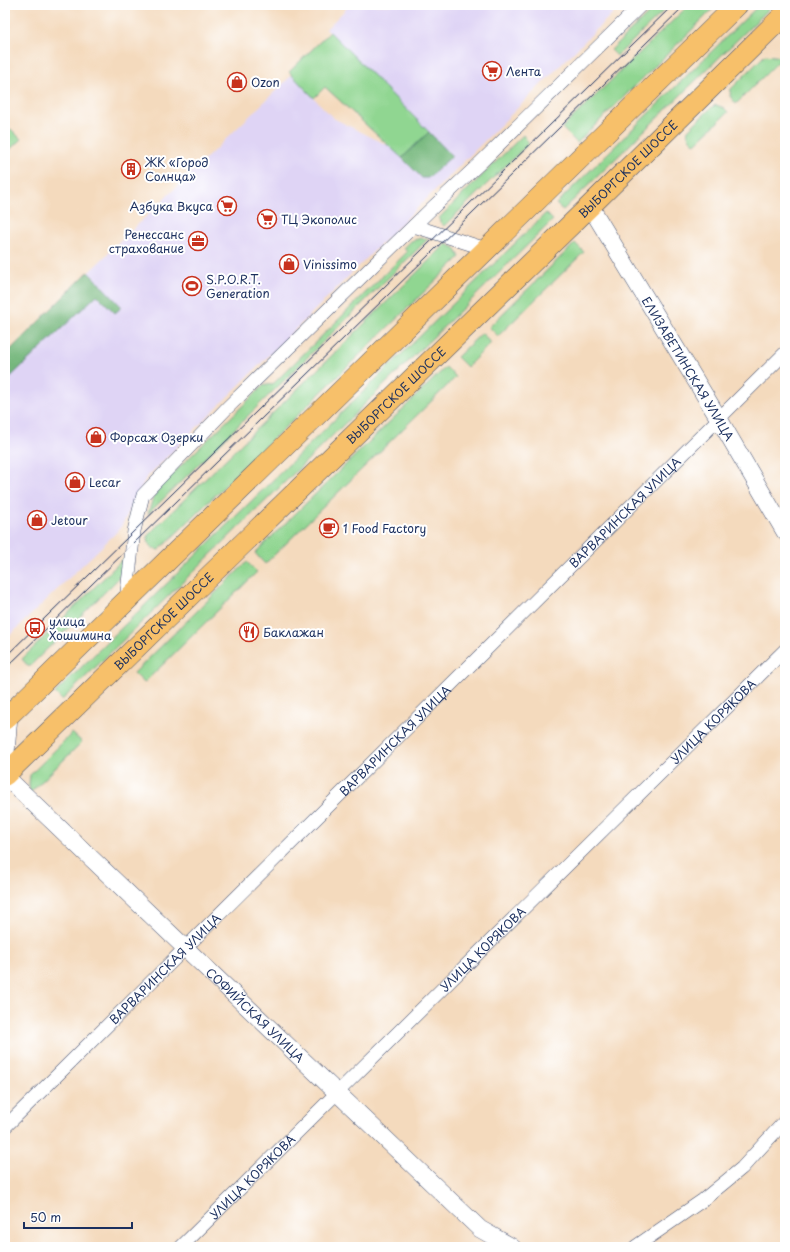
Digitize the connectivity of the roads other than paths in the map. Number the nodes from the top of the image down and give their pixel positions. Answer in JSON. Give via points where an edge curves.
{"nodes":[{"id":1,"x":641,"y":5,"type":"edge"},
{"id":2,"x":737,"y":5,"type":"edge"},
{"id":3,"x":785,"y":14,"type":"edge"},
{"id":4,"x":590,"y":206,"type":"junction"},
{"id":5,"x":414,"y":226,"type":"junction"},
{"id":6,"x":486,"y":249,"type":"junction"},
{"id":7,"x":785,"y":353,"type":"edge"},
{"id":8,"x":719,"y":419,"type":"junction"},
{"id":9,"x":785,"y":532,"type":"edge"},
{"id":10,"x":126,"y":600,"type":"junction"},
{"id":11,"x":785,"y":650,"type":"edge"},
{"id":12,"x":6,"y":715,"type":"edge"},
{"id":13,"x":5,"y":766,"type":"edge"},
{"id":14,"x":5,"y":776,"type":"edge"},
{"id":15,"x":186,"y":948,"type":"junction"},
{"id":16,"x":337,"y":1093,"type":"junction"},
{"id":17,"x":785,"y":1121,"type":"edge"},
{"id":18,"x":5,"y":1127,"type":"edge"},
{"id":19,"x":181,"y":1247,"type":"edge"},
{"id":20,"x":512,"y":1247,"type":"edge"},
{"id":21,"x":635,"y":1247,"type":"edge"}],
"edges":[{"from":1,"to":5,"type":"street"},
{"from":2,"to":6,"type":"main road"},
{"from":3,"to":4,"type":"main road","name":"ВЫБОРГСКОЕ ШОССЕ"},
{"from":4,"to":8,"type":"street","name":"ЕЛИЗАВЕТИНСКАЯ УЛИЦА"},
{"from":4,"to":14,"type":"main road","name":"ВЫБОРГСКОЕ ШОССЕ"},
{"from":5,"to":6,"type":"street"},
{"from":5,"to":10,"type":"street","via":[[227,408],[143,495],[132,545]]},
{"from":6,"to":10,"type":"main road"},
{"from":7,"to":8,"type":"street","name":"ВАРВАРИНСКАЯ УЛИЦА"},
{"from":8,"to":9,"type":"street","name":"ЕЛИЗАВЕТИНСКАЯ УЛИЦА"},
{"from":8,"to":15,"type":"street","name":"ВАРВАРИНСКАЯ УЛИЦА"},
{"from":10,"to":12,"type":"main road"},
{"from":11,"to":16,"type":"street","name":"УЛИЦА КОРЯКОВА"},
{"from":12,"to":13,"type":"street"},
{"from":14,"to":15,"type":"street","name":"СОФИЙСКАЯ УЛИЦА"},
{"from":15,"to":16,"type":"street","name":"СОФИЙСКАЯ УЛИЦА"},
{"from":15,"to":18,"type":"street","name":"ВАРВАРИНСКАЯ УЛИЦА"},
{"from":16,"to":19,"type":"street","name":"УЛИЦА КОРЯКОВА"},
{"from":16,"to":20,"type":"street","name":"СОФИЙСКАЯ УЛИЦА","via":[[480,1229]]},
{"from":17,"to":21,"type":"street","via":[[742,1168],[703,1200]]}]}
